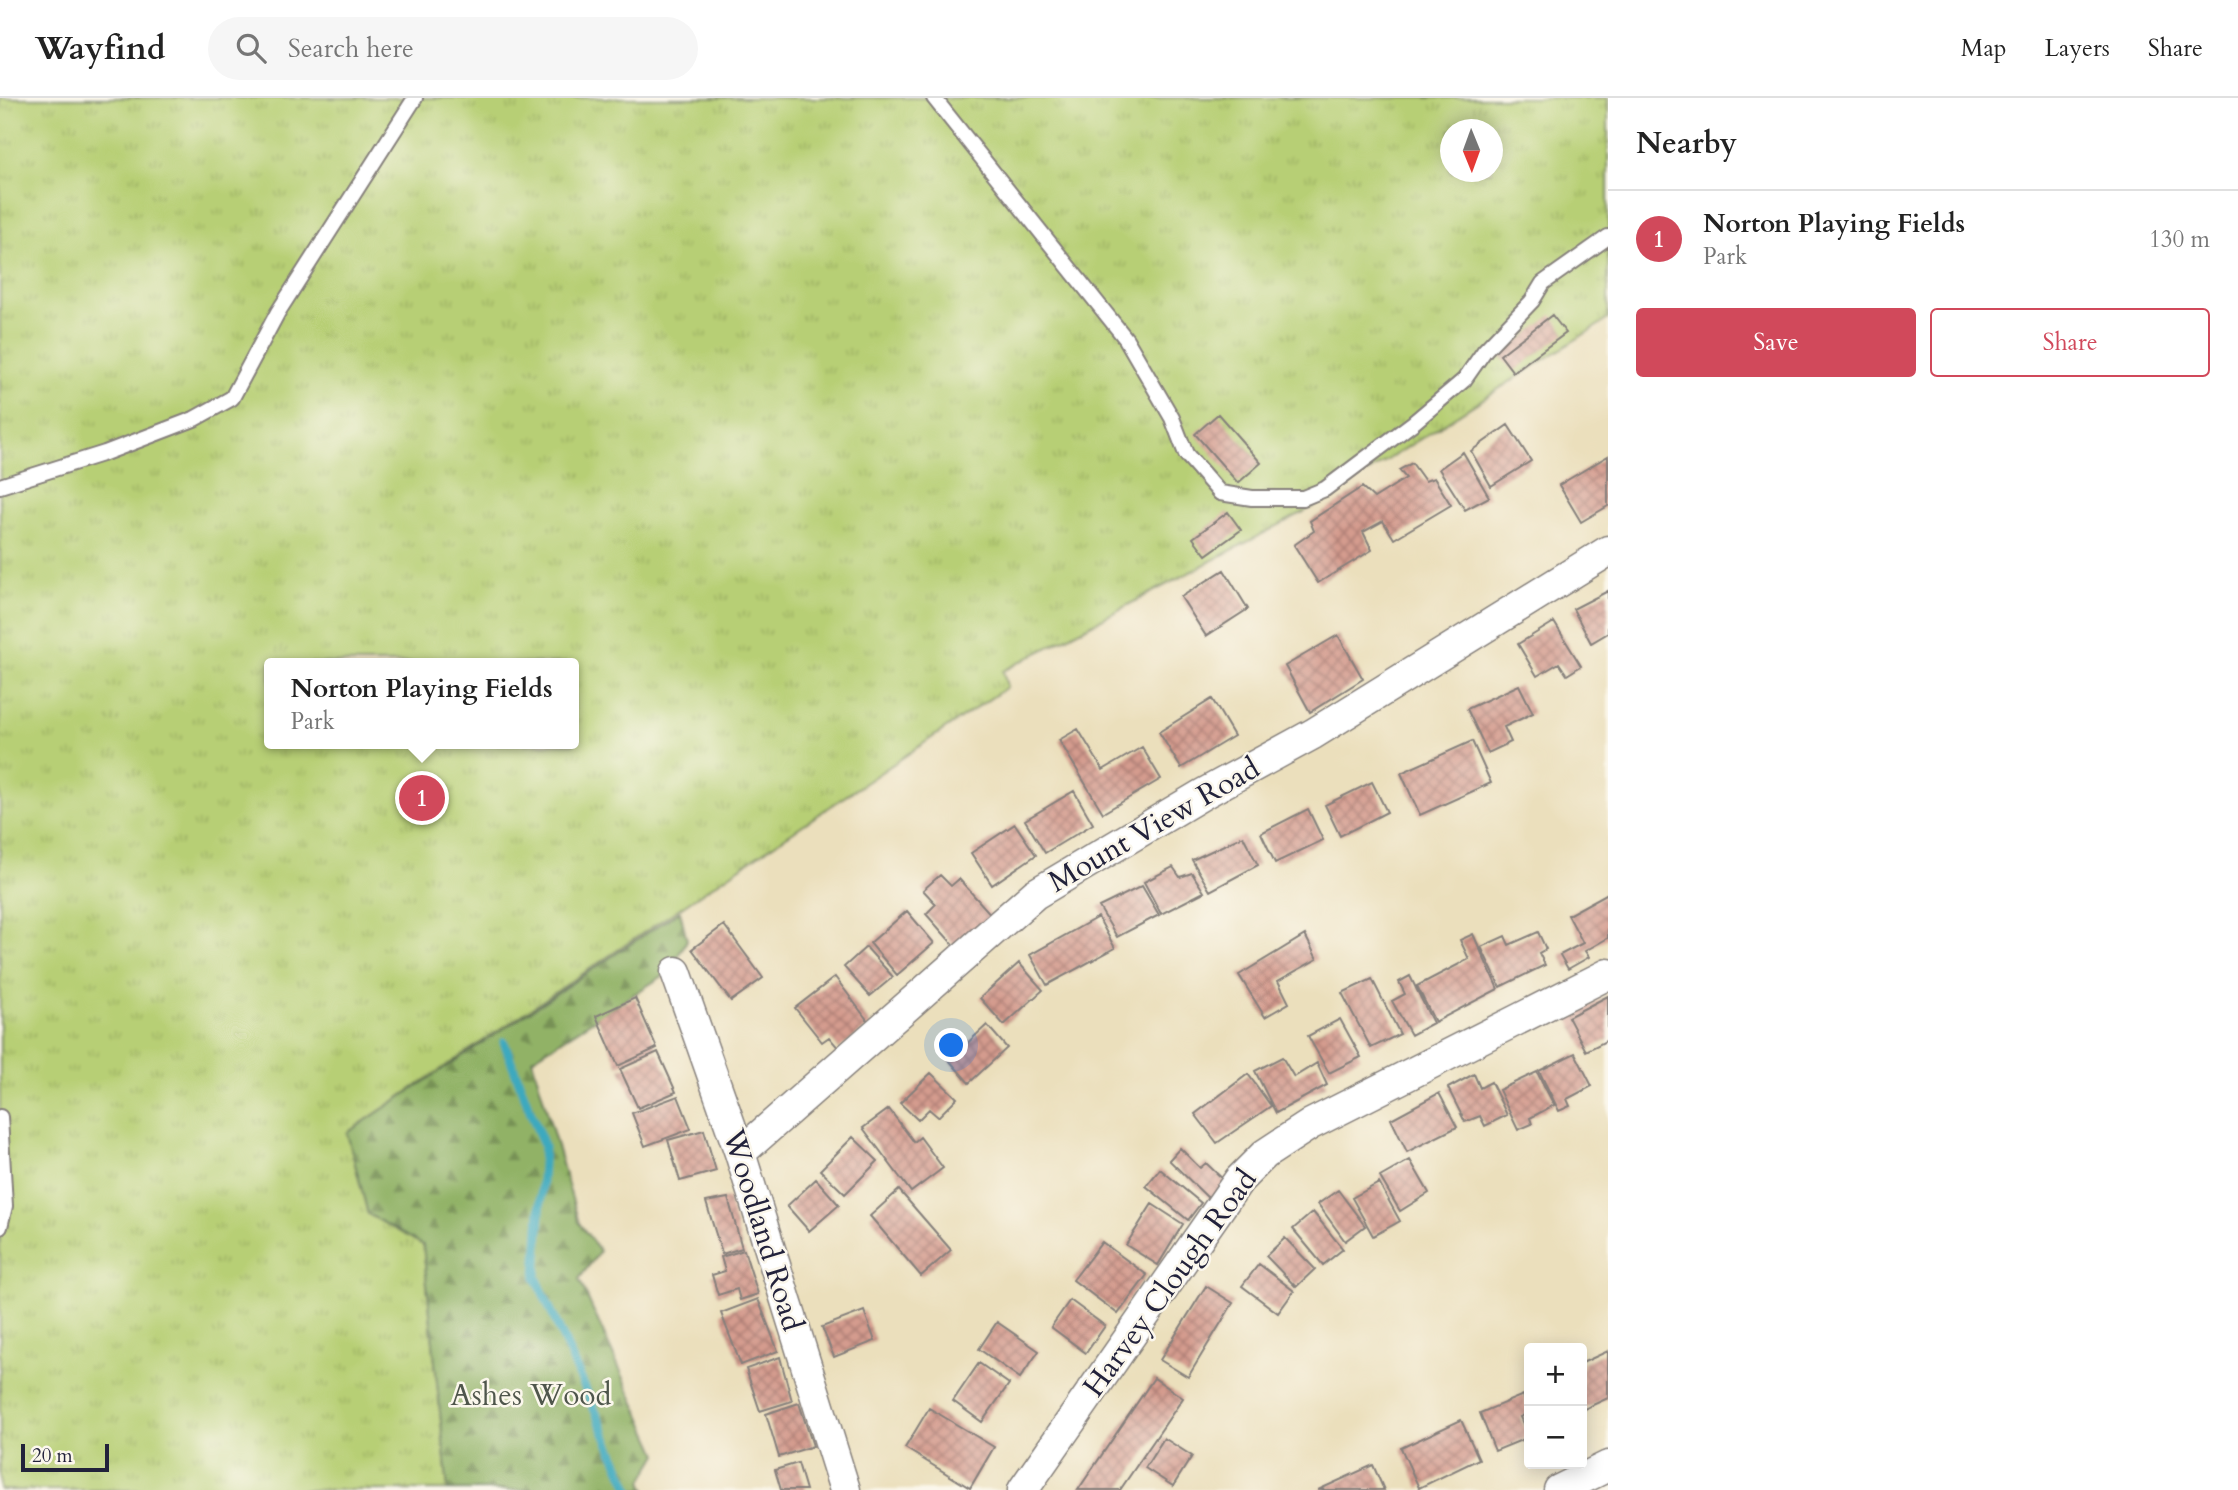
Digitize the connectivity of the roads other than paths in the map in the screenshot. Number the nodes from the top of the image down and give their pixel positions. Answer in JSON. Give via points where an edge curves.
{"nodes":[{"id":1,"x":415,"y":98,"type":"edge"},
{"id":2,"x":934,"y":98,"type":"edge"},
{"id":3,"x":1608,"y":237,"type":"edge"},
{"id":4,"x":0,"y":486,"type":"edge"},
{"id":5,"x":1608,"y":551,"type":"edge"},
{"id":6,"x":676,"y":972,"type":"dead end"},
{"id":7,"x":1608,"y":974,"type":"edge"},
{"id":8,"x":0,"y":1117,"type":"edge"},
{"id":9,"x":740,"y":1153,"type":"junction"},
{"id":10,"x":0,"y":1227,"type":"edge"},
{"id":11,"x":1608,"y":1466,"type":"edge"},
{"id":12,"x":845,"y":1490,"type":"edge"},
{"id":13,"x":1023,"y":1490,"type":"edge"},
{"id":14,"x":1559,"y":1490,"type":"edge"}],
"edges":[{"from":1,"to":4,"type":"lane","via":[[278,312],[232,398],[194,419],[131,443]]},
{"from":2,"to":3,"type":"lane","via":[[1126,340],[1172,418],[1185,454],[1220,493],[1303,498],[1325,489],[1464,380],[1543,283]]},
{"from":5,"to":9,"type":"street","name":"Mount View Road","via":[[1312,734],[1035,894]]},
{"from":6,"to":9,"type":"street","name":"Woodland Road"},
{"from":7,"to":13,"type":"street","name":"Harvey Clough Road","via":[[1311,1124],[1265,1154],[1239,1180]]},
{"from":8,"to":10,"type":"lane","via":[[5,1206]]},
{"from":9,"to":12,"type":"street","name":"Woodland Road"},
{"from":11,"to":14,"type":"street"}]}
